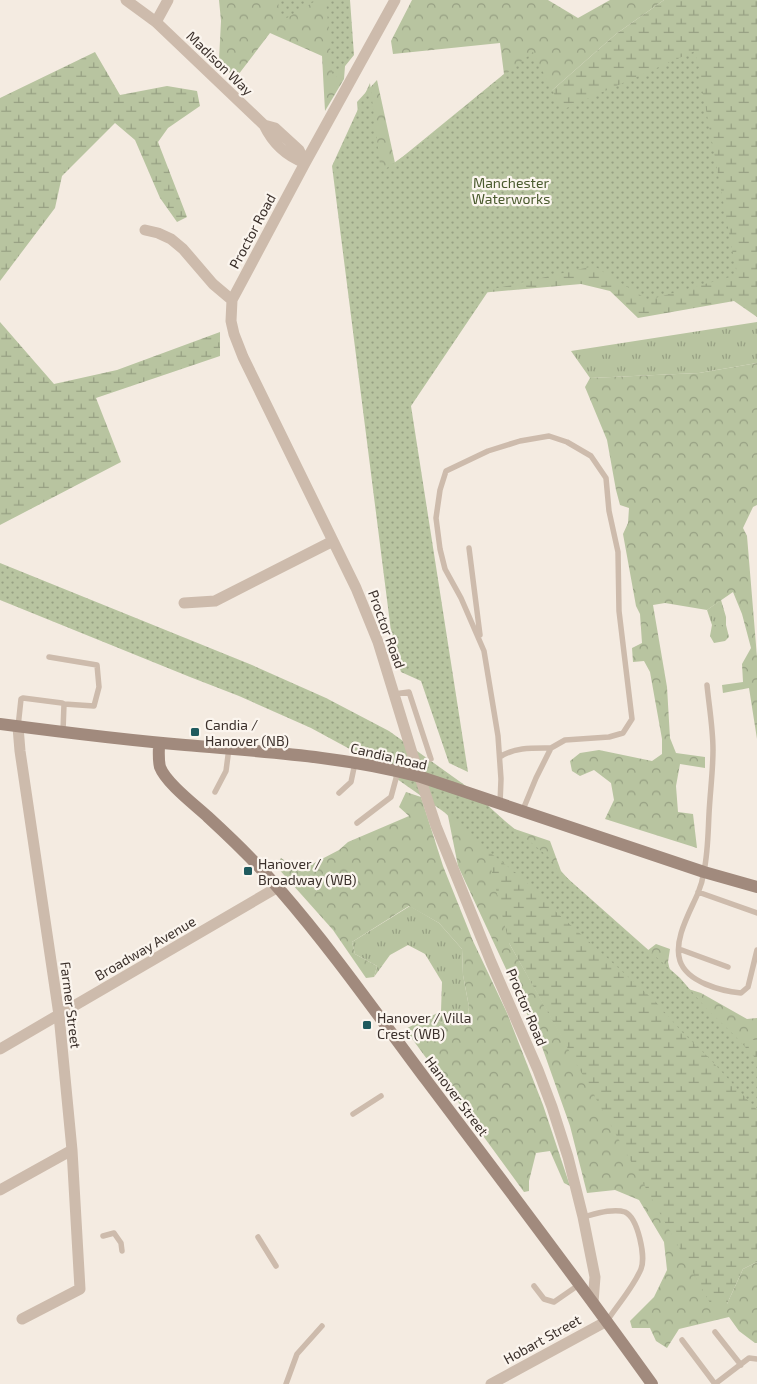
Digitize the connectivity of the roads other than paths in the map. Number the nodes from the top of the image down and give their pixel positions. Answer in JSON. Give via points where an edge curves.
{"nodes":[{"id":1,"x":126,"y":0,"type":"edge"},
{"id":2,"x":168,"y":0,"type":"edge"},
{"id":3,"x":395,"y":0,"type":"edge"},
{"id":4,"x":156,"y":22,"type":"junction"},
{"id":5,"x":305,"y":163,"type":"junction"},
{"id":6,"x":145,"y":230,"type":"dead end"},
{"id":7,"x":232,"y":300,"type":"junction"},
{"id":8,"x":333,"y":541,"type":"junction"},
{"id":9,"x":469,"y":548,"type":"dead end"},
{"id":10,"x":184,"y":603,"type":"dead end"},
{"id":11,"x":481,"y":643,"type":"junction"},
{"id":12,"x":49,"y":657,"type":"dead end"},
{"id":13,"x":707,"y":685,"type":"dead end"},
{"id":14,"x":394,"y":694,"type":"junction"},
{"id":15,"x":64,"y":704,"type":"junction"},
{"id":16,"x":0,"y":724,"type":"edge"},
{"id":17,"x":18,"y":727,"type":"junction"},
{"id":18,"x":63,"y":732,"type":"junction"},
{"id":19,"x":424,"y":736,"type":"junction"},
{"id":20,"x":408,"y":740,"type":"junction"},
{"id":21,"x":160,"y":743,"type":"junction"},
{"id":22,"x":229,"y":748,"type":"junction"},
{"id":23,"x":551,"y":748,"type":"junction"},
{"id":24,"x":500,"y":756,"type":"junction"},
{"id":25,"x":431,"y":759,"type":"dead end"},
{"id":26,"x":355,"y":762,"type":"junction"},
{"id":27,"x":398,"y":771,"type":"junction"},
{"id":28,"x":421,"y":778,"type":"junction"},
{"id":29,"x":215,"y":792,"type":"dead end"},
{"id":30,"x":339,"y":793,"type":"dead end"},
{"id":31,"x":500,"y":804,"type":"junction"},
{"id":32,"x":522,"y":812,"type":"junction"},
{"id":33,"x":358,"y":823,"type":"dead end"},
{"id":34,"x":704,"y":872,"type":"junction"},
{"id":35,"x":278,"y":887,"type":"junction"},
{"id":36,"x":757,"y":887,"type":"edge"},
{"id":37,"x":698,"y":892,"type":"junction"},
{"id":38,"x":757,"y":913,"type":"edge"},
{"id":39,"x":679,"y":949,"type":"junction"},
{"id":40,"x":757,"y":950,"type":"edge"},
{"id":41,"x":728,"y":967,"type":"dead end"},
{"id":42,"x":58,"y":1015,"type":"junction"},
{"id":43,"x":0,"y":1049,"type":"edge"},
{"id":44,"x":382,"y":1096,"type":"dead end"},
{"id":45,"x":354,"y":1114,"type":"dead end"},
{"id":46,"x":72,"y":1150,"type":"junction"},
{"id":47,"x":0,"y":1190,"type":"edge"},
{"id":48,"x":583,"y":1217,"type":"junction"},
{"id":49,"x":103,"y":1236,"type":"dead end"},
{"id":50,"x":258,"y":1238,"type":"dead end"},
{"id":51,"x":122,"y":1251,"type":"dead end"},
{"id":52,"x":276,"y":1266,"type":"dead end"},
{"id":53,"x":580,"y":1284,"type":"junction"},
{"id":54,"x":534,"y":1286,"type":"dead end"},
{"id":55,"x":593,"y":1302,"type":"junction"},
{"id":56,"x":22,"y":1319,"type":"dead end"},
{"id":57,"x":607,"y":1321,"type":"junction"},
{"id":58,"x":322,"y":1326,"type":"dead end"},
{"id":59,"x":715,"y":1332,"type":"dead end"},
{"id":60,"x":682,"y":1340,"type":"dead end"},
{"id":61,"x":757,"y":1359,"type":"edge"},
{"id":62,"x":741,"y":1365,"type":"junction"},
{"id":63,"x":286,"y":1384,"type":"edge"},
{"id":64,"x":491,"y":1384,"type":"edge"},
{"id":65,"x":652,"y":1384,"type":"edge"},
{"id":66,"x":715,"y":1384,"type":"edge"}],
"edges":[{"from":1,"to":4,"type":"street","name":"Madison Way"},
{"from":2,"to":4,"type":"street"},
{"from":3,"to":5,"type":"street","name":"Proctor Road"},
{"from":4,"to":5,"type":"street","name":"Madison Way","via":[[264,125],[270,137],[291,158]]},
{"from":5,"to":7,"type":"street","name":"Proctor Road"},
{"from":6,"to":7,"type":"street","via":[[171,239]]},
{"from":7,"to":8,"type":"street","name":"Proctor Road","via":[[234,334]]},
{"from":8,"to":10,"type":"street","via":[[215,601]]},
{"from":8,"to":14,"type":"street","name":"Proctor Road","via":[[366,610]]},
{"from":9,"to":11,"type":"lane"},
{"from":11,"to":23,"type":"lane","via":[[445,569],[440,549],[436,518],[446,471],[488,451],[520,442],[549,436],[567,442],[591,456],[606,478],[608,511],[618,552],[619,611],[632,719],[623,733],[565,740]]},
{"from":11,"to":24,"type":"lane"},
{"from":12,"to":15,"type":"lane","via":[[97,665],[99,687],[94,706]]},
{"from":13,"to":34,"type":"lane","via":[[713,749]]},
{"from":14,"to":19,"type":"lane","via":[[409,692]]},
{"from":14,"to":20,"type":"street","name":"Proctor Road"},
{"from":15,"to":17,"type":"lane","via":[[23,698]]},
{"from":15,"to":18,"type":"lane"},
{"from":16,"to":17,"type":"main road","name":"Candia Road"},
{"from":17,"to":18,"type":"main road","name":"Candia Road"},
{"from":17,"to":42,"type":"street","name":"Farmer Street"},
{"from":18,"to":21,"type":"main road","name":"Candia Road"},
{"from":19,"to":20,"type":"lane"},
{"from":19,"to":25,"type":"lane"},
{"from":20,"to":28,"type":"street","name":"Proctor Road"},
{"from":21,"to":22,"type":"main road","name":"Candia Road"},
{"from":21,"to":35,"type":"main road","name":"Hanover Street","via":[[159,760],[164,774]]},
{"from":22,"to":26,"type":"main road","name":"Candia Road"},
{"from":22,"to":29,"type":"lane","via":[[226,771]]},
{"from":23,"to":24,"type":"lane","via":[[506,752]]},
{"from":23,"to":32,"type":"lane"},
{"from":24,"to":31,"type":"lane"},
{"from":26,"to":27,"type":"main road","name":"Candia Road"},
{"from":26,"to":30,"type":"lane","via":[[351,782]]},
{"from":27,"to":28,"type":"main road","name":"Candia Road"},
{"from":27,"to":33,"type":"lane","via":[[390,796]]},
{"from":28,"to":31,"type":"main road","name":"Candia Road"},
{"from":28,"to":48,"type":"street","name":"Proctor Road","via":[[440,835],[552,1107]]},
{"from":31,"to":32,"type":"main road","name":"Candia Road"},
{"from":32,"to":34,"type":"main road","name":"Candia Road"},
{"from":34,"to":36,"type":"main road","name":"Candia Road"},
{"from":34,"to":37,"type":"lane"},
{"from":35,"to":42,"type":"street","name":"Broadway Avenue"},
{"from":35,"to":53,"type":"main road","name":"Hanover Street","via":[[345,970]]},
{"from":37,"to":38,"type":"lane"},
{"from":37,"to":39,"type":"lane","via":[[682,929]]},
{"from":39,"to":40,"type":"lane","via":[[679,959],[696,980],[741,993],[748,988]]},
{"from":39,"to":41,"type":"lane"},
{"from":42,"to":43,"type":"street","name":"Broadway Avenue"},
{"from":42,"to":46,"type":"street","name":"Farmer Street"},
{"from":44,"to":45,"type":"lane"},
{"from":46,"to":47,"type":"street"},
{"from":46,"to":56,"type":"street","name":"Farmer Street","via":[[80,1289]]},
{"from":48,"to":55,"type":"street","name":"Proctor Road","via":[[595,1277]]},
{"from":48,"to":57,"type":"lane","via":[[623,1212],[629,1215],[641,1241],[642,1267]]},
{"from":49,"to":51,"type":"lane","via":[[114,1233]]},
{"from":50,"to":52,"type":"lane"},
{"from":53,"to":54,"type":"lane","via":[[554,1302],[544,1299]]},
{"from":53,"to":55,"type":"main road","name":"Hanover Street"},
{"from":55,"to":57,"type":"main road","name":"Hanover Street"},
{"from":57,"to":64,"type":"street","name":"Hobart Street"},
{"from":57,"to":65,"type":"main road","name":"Hanover Street"},
{"from":58,"to":63,"type":"lane","via":[[297,1354]]},
{"from":59,"to":62,"type":"lane"},
{"from":60,"to":66,"type":"lane"},
{"from":61,"to":62,"type":"lane","via":[[749,1358]]},
{"from":62,"to":66,"type":"lane"}]}
